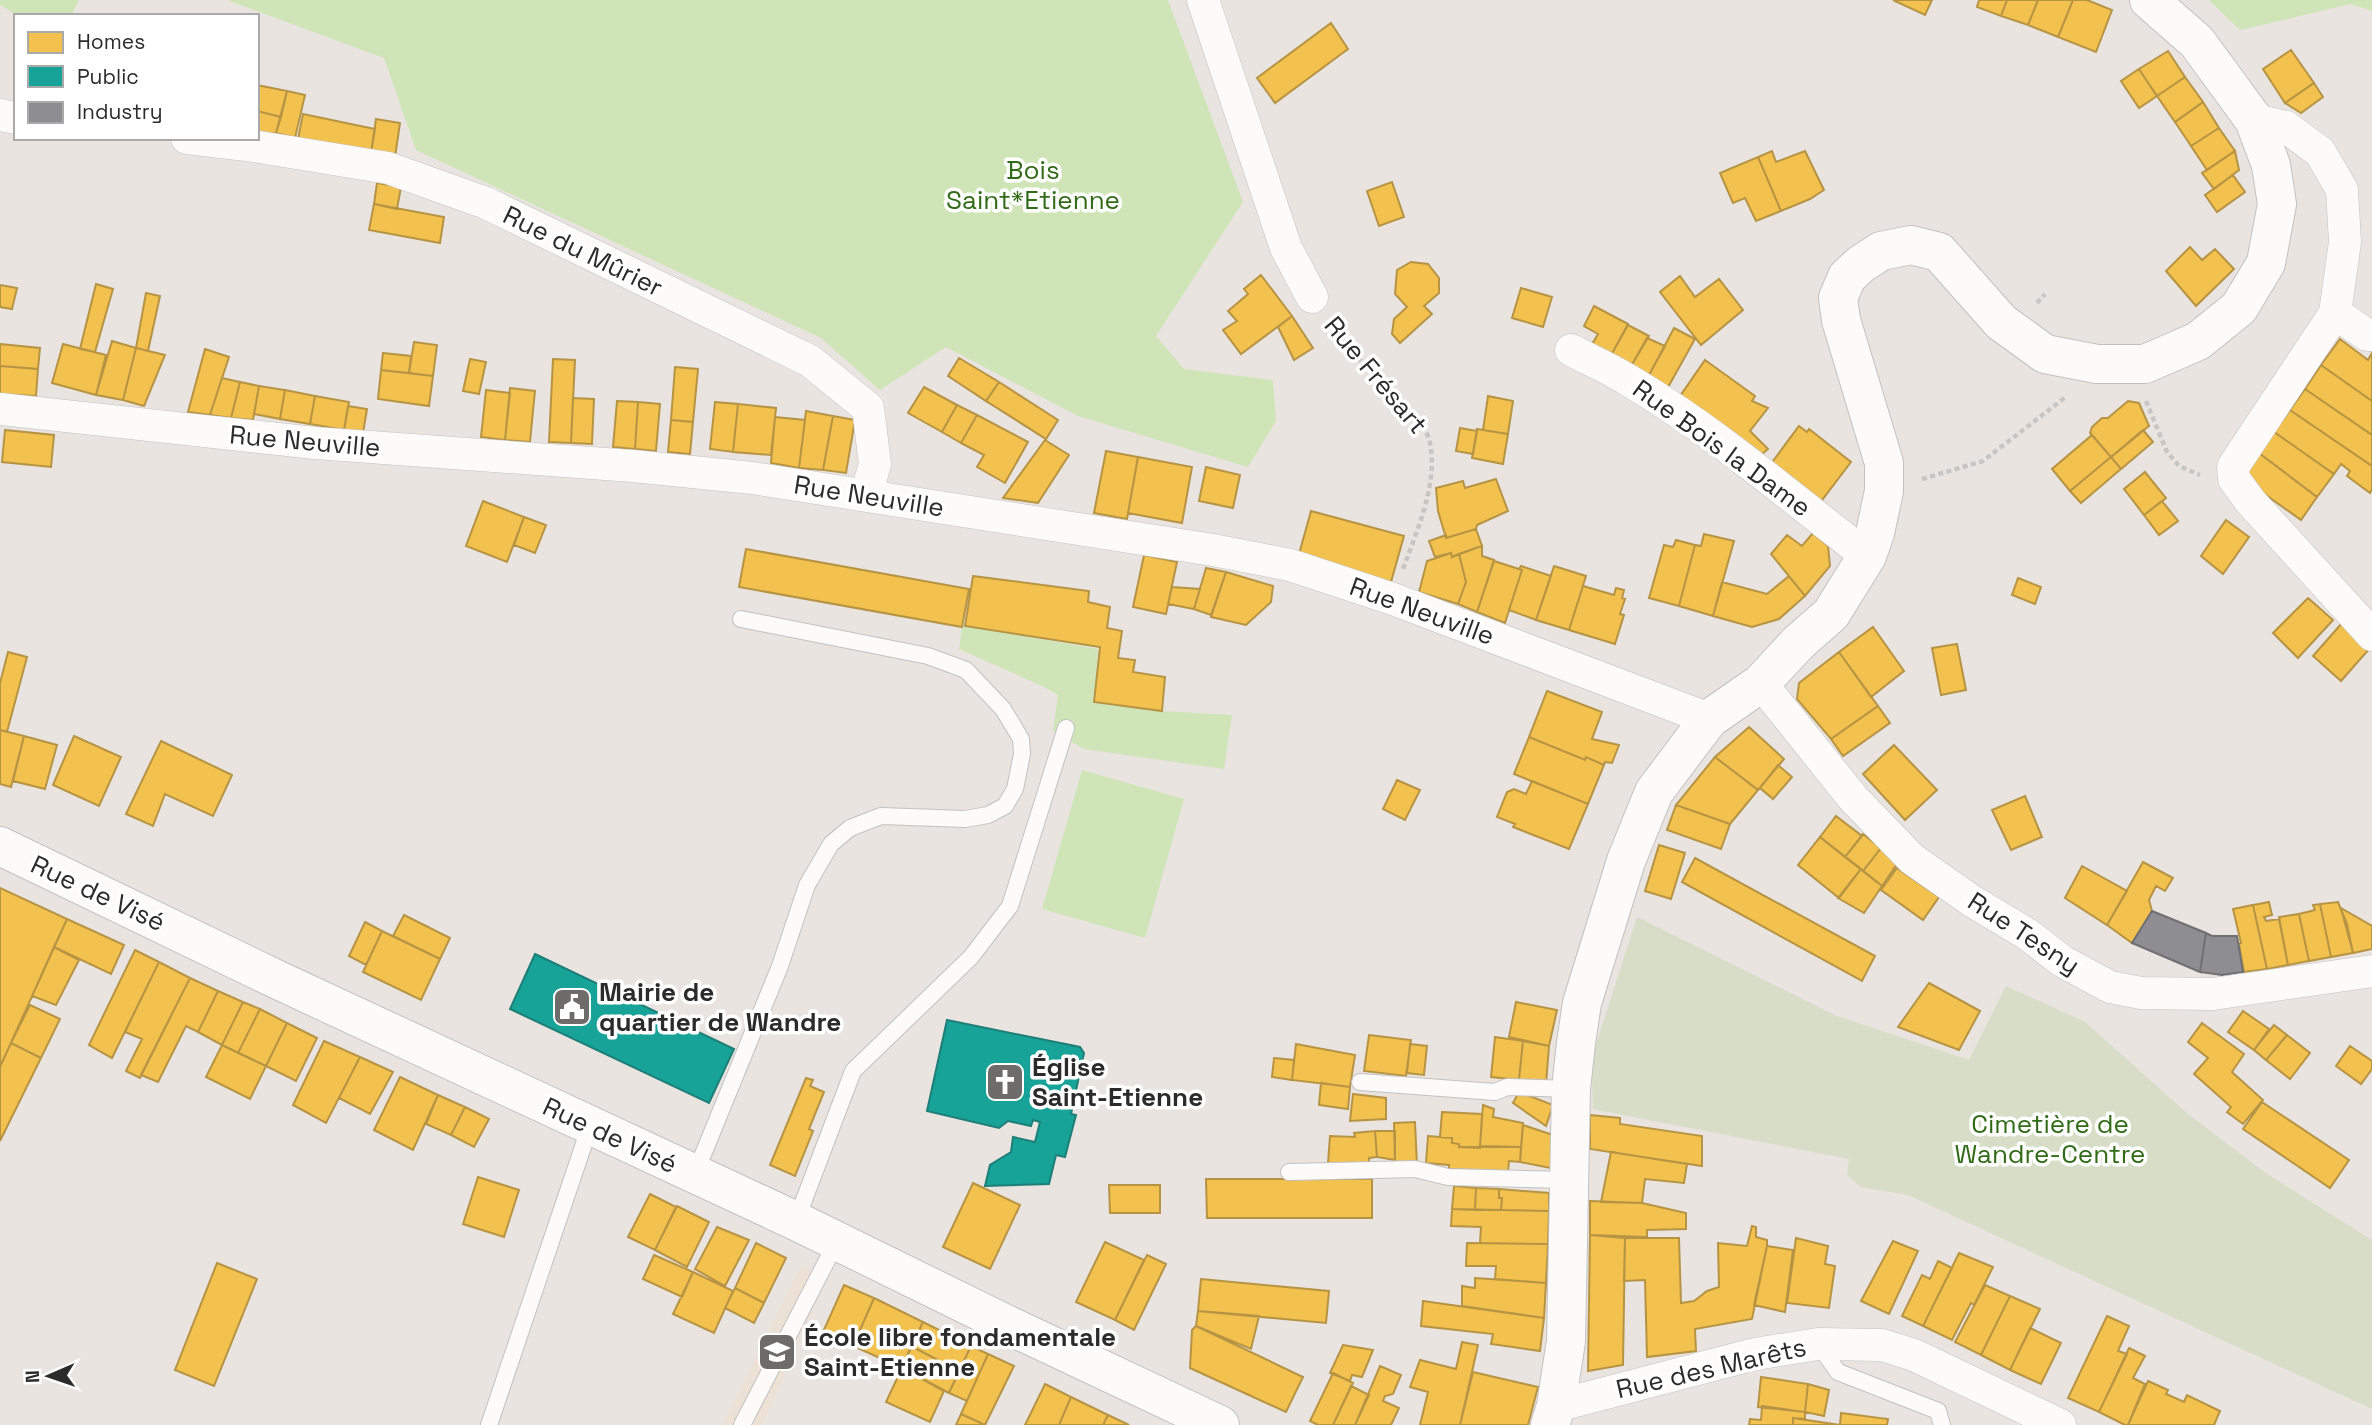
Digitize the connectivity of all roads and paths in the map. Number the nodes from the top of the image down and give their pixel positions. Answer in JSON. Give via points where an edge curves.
{"nodes":[{"id":1,"x":1203,"y":0,"type":"edge"},
{"id":2,"x":2149,"y":0,"type":"edge"},
{"id":3,"x":2254,"y":120,"type":"junction"},
{"id":4,"x":204,"y":140,"type":"edge"},
{"id":5,"x":1312,"y":297,"type":"joint"},
{"id":6,"x":2335,"y":313,"type":"junction"},
{"id":7,"x":2372,"y":335,"type":"edge"},
{"id":8,"x":1571,"y":350,"type":"dead end"},
{"id":9,"x":2097,"y":364,"type":"junction"},
{"id":10,"x":2145,"y":364,"type":"junction"},
{"id":11,"x":0,"y":409,"type":"edge"},
{"id":12,"x":2234,"y":479,"type":"junction"},
{"id":13,"x":1884,"y":491,"type":"junction"},
{"id":14,"x":866,"y":495,"type":"junction"},
{"id":15,"x":1867,"y":556,"type":"junction"},
{"id":16,"x":1393,"y":599,"type":"junction"},
{"id":17,"x":741,"y":619,"type":"dead end"},
{"id":18,"x":2372,"y":635,"type":"edge"},
{"id":19,"x":1761,"y":683,"type":"junction"},
{"id":20,"x":1709,"y":719,"type":"junction"},
{"id":21,"x":1066,"y":728,"type":"dead end"},
{"id":22,"x":0,"y":846,"type":"edge"},
{"id":23,"x":2372,"y":971,"type":"edge"},
{"id":24,"x":1360,"y":1082,"type":"dead end"},
{"id":25,"x":1572,"y":1088,"type":"junction"},
{"id":26,"x":590,"y":1126,"type":"junction"},
{"id":27,"x":1289,"y":1172,"type":"dead end"},
{"id":28,"x":694,"y":1174,"type":"junction"},
{"id":29,"x":1570,"y":1180,"type":"junction"},
{"id":30,"x":796,"y":1221,"type":"junction"},
{"id":31,"x":837,"y":1241,"type":"junction"},
{"id":32,"x":1818,"y":1344,"type":"junction"},
{"id":33,"x":1553,"y":1415,"type":"edge"},
{"id":34,"x":489,"y":1425,"type":"edge"},
{"id":35,"x":743,"y":1425,"type":"edge"},
{"id":36,"x":1220,"y":1425,"type":"edge"},
{"id":37,"x":1942,"y":1425,"type":"edge"},
{"id":38,"x":2060,"y":1425,"type":"edge"}],
"edges":[{"from":1,"to":5,"type":"street","name":"Rue Frésart","via":[[1286,248]]},
{"from":2,"to":3,"type":"street","via":[[2197,42]]},
{"from":3,"to":6,"type":"street","via":[[2286,127],[2320,152],[2342,190],[2345,242]]},
{"from":3,"to":10,"type":"street","via":[[2271,165],[2277,204],[2266,263],[2239,308],[2198,341]]},
{"from":4,"to":14,"type":"street","name":"Rue du Mûrier","via":[[388,168],[486,203],[810,360],[868,408],[875,464]]},
{"from":5,"to":16,"type":"path","name":"Rue Frésart","via":[[1352,352],[1419,420],[1430,441],[1425,505]]},
{"from":6,"to":7,"type":"street"},
{"from":6,"to":12,"type":"street","via":[[2233,467]]},
{"from":8,"to":15,"type":"street","name":"Rue Bois la Dame","via":[[1628,379],[1674,410]]},
{"from":9,"to":10,"type":"street"},
{"from":9,"to":13,"type":"path","via":[[2074,391],[1983,461]]},
{"from":9,"to":13,"type":"street","via":[[2045,354],[2001,323],[1939,252],[1911,245],[1881,251],[1847,277],[1838,298],[1884,463]]},
{"from":10,"to":12,"type":"path","via":[[2145,399],[2167,452],[2179,466],[2220,483]]},
{"from":11,"to":14,"type":"street","name":"Rue Neuville","via":[[314,443],[633,466]]},
{"from":12,"to":18,"type":"street"},
{"from":13,"to":15,"type":"street"},
{"from":14,"to":16,"type":"street","name":"Rue Neuville","via":[[1290,565]]},
{"from":15,"to":19,"type":"street","via":[[1831,614]]},
{"from":16,"to":20,"type":"street","name":"Rue Neuville"},
{"from":17,"to":28,"type":"lane","via":[[928,656],[966,670],[1003,709],[1021,739],[1022,754],[1005,806],[988,815],[965,819],[881,816],[850,828],[831,844],[807,886],[780,965]]},
{"from":19,"to":20,"type":"street"},
{"from":19,"to":23,"type":"street","name":"Rue Tesny","via":[[1853,798],[1912,859],[2062,961],[2110,987],[2141,993],[2213,994]]},
{"from":20,"to":25,"type":"street","via":[[1654,792],[1626,862],[1582,1003]]},
{"from":21,"to":30,"type":"lane","via":[[1010,906],[971,957],[853,1071]]},
{"from":22,"to":26,"type":"street","name":"Rue de Visé"},
{"from":24,"to":25,"type":"lane","via":[[1495,1092],[1507,1087]]},
{"from":25,"to":29,"type":"street"},
{"from":26,"to":28,"type":"street","name":"Rue de Visé"},
{"from":26,"to":34,"type":"lane"},
{"from":27,"to":29,"type":"lane","via":[[1415,1169],[1448,1177]]},
{"from":28,"to":30,"type":"street","name":"Rue de Visé"},
{"from":29,"to":33,"type":"street","via":[[1566,1342]]},
{"from":30,"to":31,"type":"street","name":"Rue de Visé"},
{"from":31,"to":35,"type":"lane"},
{"from":31,"to":36,"type":"street","name":"Rue de Visé"},
{"from":32,"to":33,"type":"street","name":"Rue des Marêts","via":[[1734,1359]]},
{"from":32,"to":37,"type":"lane","via":[[1838,1372],[1938,1411]]},
{"from":32,"to":38,"type":"street","name":"Rue des Marêts","via":[[1881,1345],[1914,1355]]}]}
